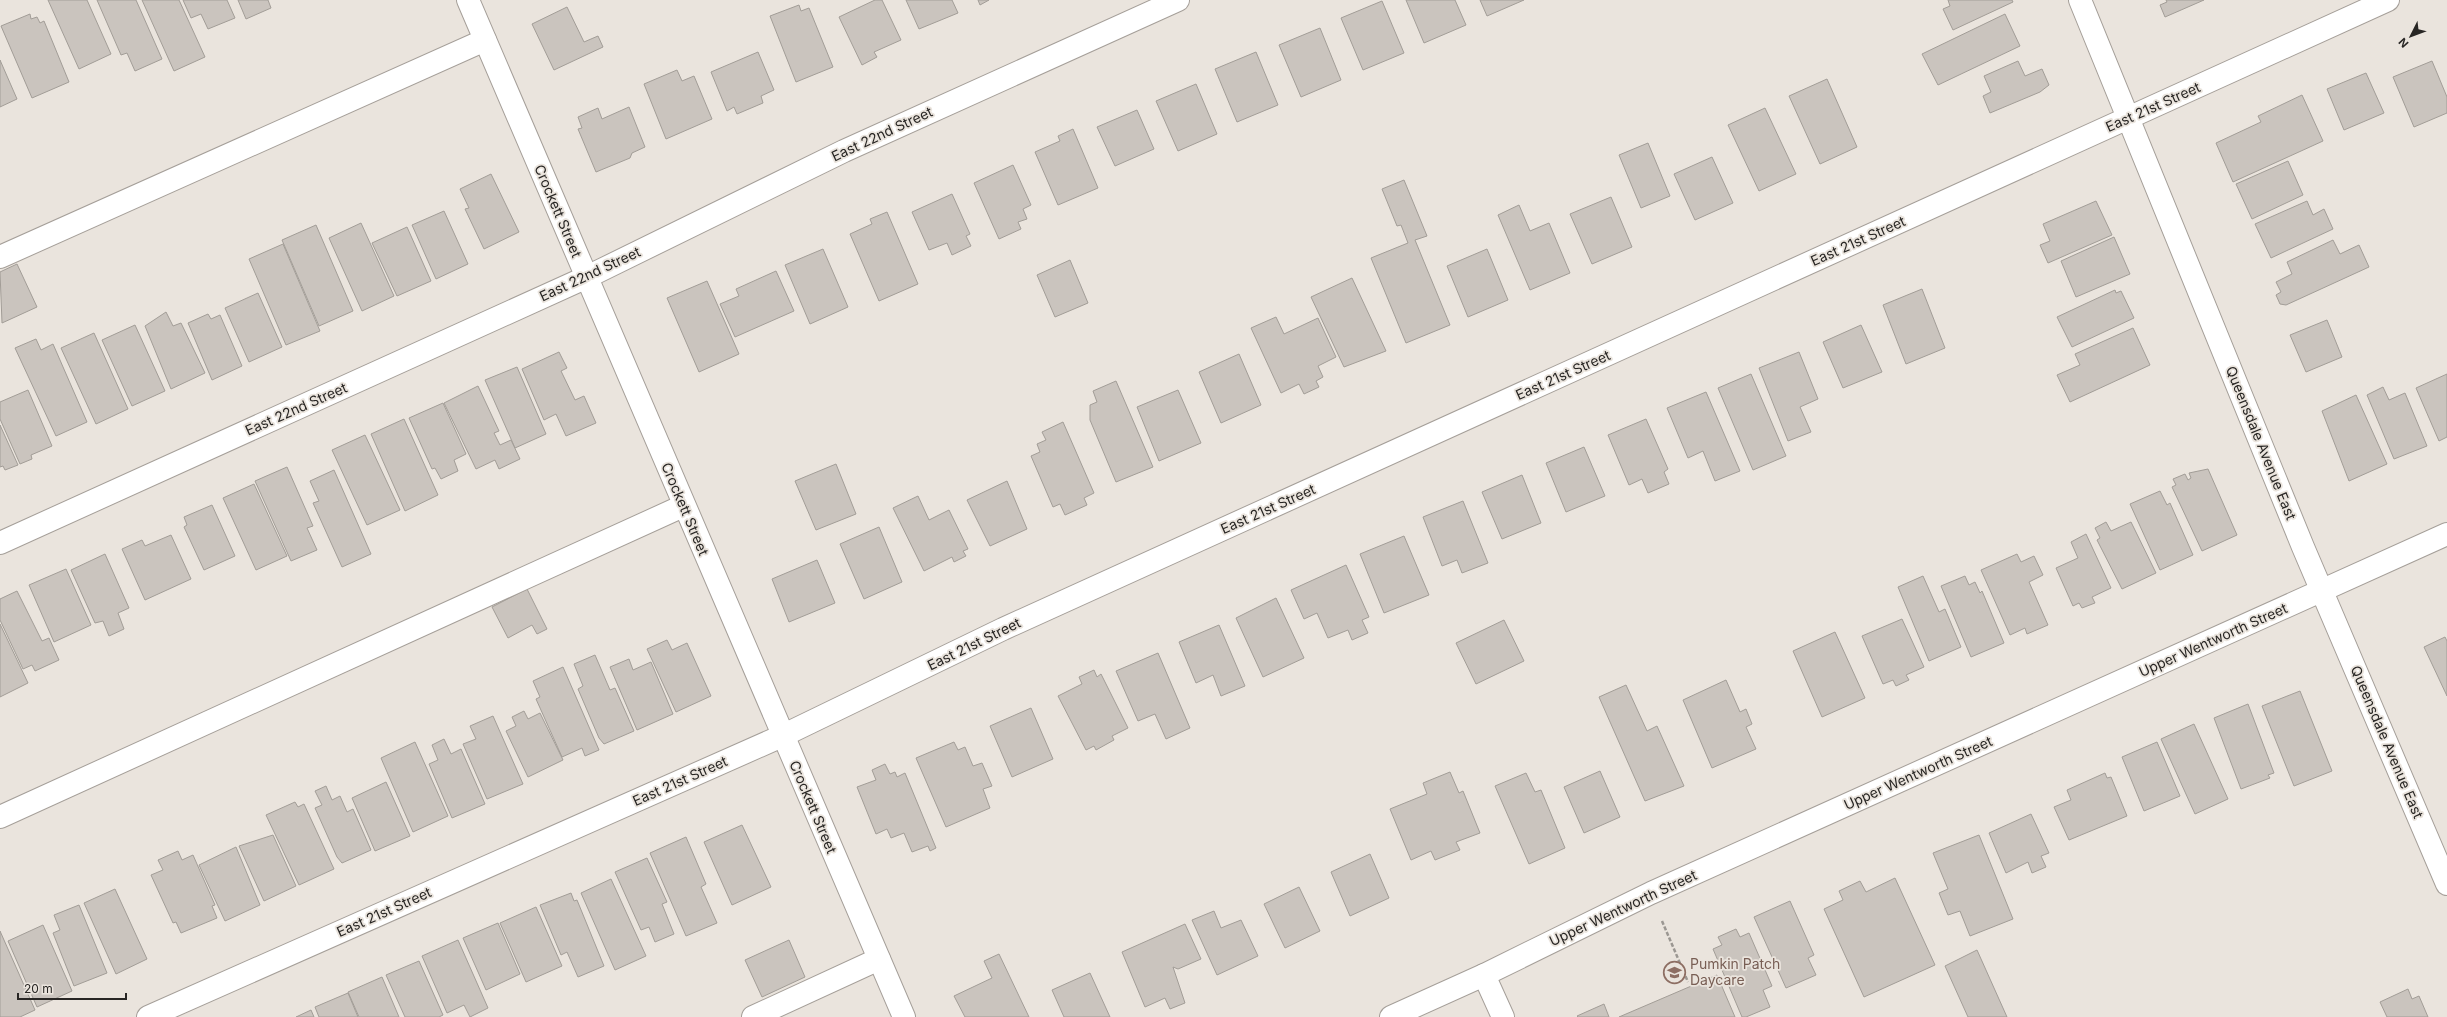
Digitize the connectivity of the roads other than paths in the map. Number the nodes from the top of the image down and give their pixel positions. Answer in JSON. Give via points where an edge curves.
{"nodes":[{"id":1,"x":468,"y":0,"type":"edge"},
{"id":2,"x":1178,"y":0,"type":"edge"},
{"id":3,"x":2080,"y":0,"type":"edge"},
{"id":4,"x":2388,"y":0,"type":"edge"},
{"id":5,"x":485,"y":40,"type":"junction"},
{"id":6,"x":2128,"y":118,"type":"junction"},
{"id":7,"x":0,"y":257,"type":"edge"},
{"id":8,"x":587,"y":277,"type":"junction"},
{"id":9,"x":683,"y":506,"type":"junction"},
{"id":10,"x":2447,"y":534,"type":"edge"},
{"id":11,"x":0,"y":543,"type":"edge"},
{"id":12,"x":2322,"y":591,"type":"junction"},
{"id":13,"x":782,"y":736,"type":"junction"},
{"id":14,"x":0,"y":817,"type":"edge"},
{"id":15,"x":2447,"y":884,"type":"edge"},
{"id":16,"x":879,"y":959,"type":"junction"},
{"id":17,"x":1484,"y":975,"type":"junction"},
{"id":18,"x":148,"y":1017,"type":"edge"},
{"id":19,"x":753,"y":1017,"type":"edge"},
{"id":20,"x":904,"y":1017,"type":"edge"},
{"id":21,"x":1391,"y":1017,"type":"edge"},
{"id":22,"x":1503,"y":1017,"type":"edge"}],
"edges":[{"from":1,"to":5,"type":"street","name":"Crockett Street"},
{"from":2,"to":8,"type":"street","name":"East 22nd Street","via":[[844,151]]},
{"from":3,"to":6,"type":"street","name":"Queensdale Avenue East"},
{"from":4,"to":6,"type":"street","name":"East 21st Street"},
{"from":5,"to":7,"type":"street"},
{"from":5,"to":8,"type":"street","name":"Crockett Street"},
{"from":6,"to":12,"type":"street","name":"Queensdale Avenue East"},
{"from":6,"to":13,"type":"street","name":"East 21st Street","via":[[1003,629]]},
{"from":8,"to":9,"type":"street","name":"Crockett Street"},
{"from":8,"to":11,"type":"street","name":"East 22nd Street"},
{"from":9,"to":13,"type":"street","name":"Crockett Street"},
{"from":9,"to":14,"type":"street"},
{"from":10,"to":12,"type":"street","name":"Upper Wentworth Street"},
{"from":12,"to":15,"type":"street","name":"Queensdale Avenue East"},
{"from":12,"to":17,"type":"street","name":"Upper Wentworth Street","via":[[1651,894]]},
{"from":13,"to":16,"type":"street","name":"Crockett Street"},
{"from":13,"to":18,"type":"street","name":"East 21st Street"},
{"from":16,"to":19,"type":"street"},
{"from":16,"to":20,"type":"street","name":"Crockett Street"},
{"from":17,"to":21,"type":"street","name":"Upper Wentworth Street"},
{"from":17,"to":22,"type":"street"}]}
